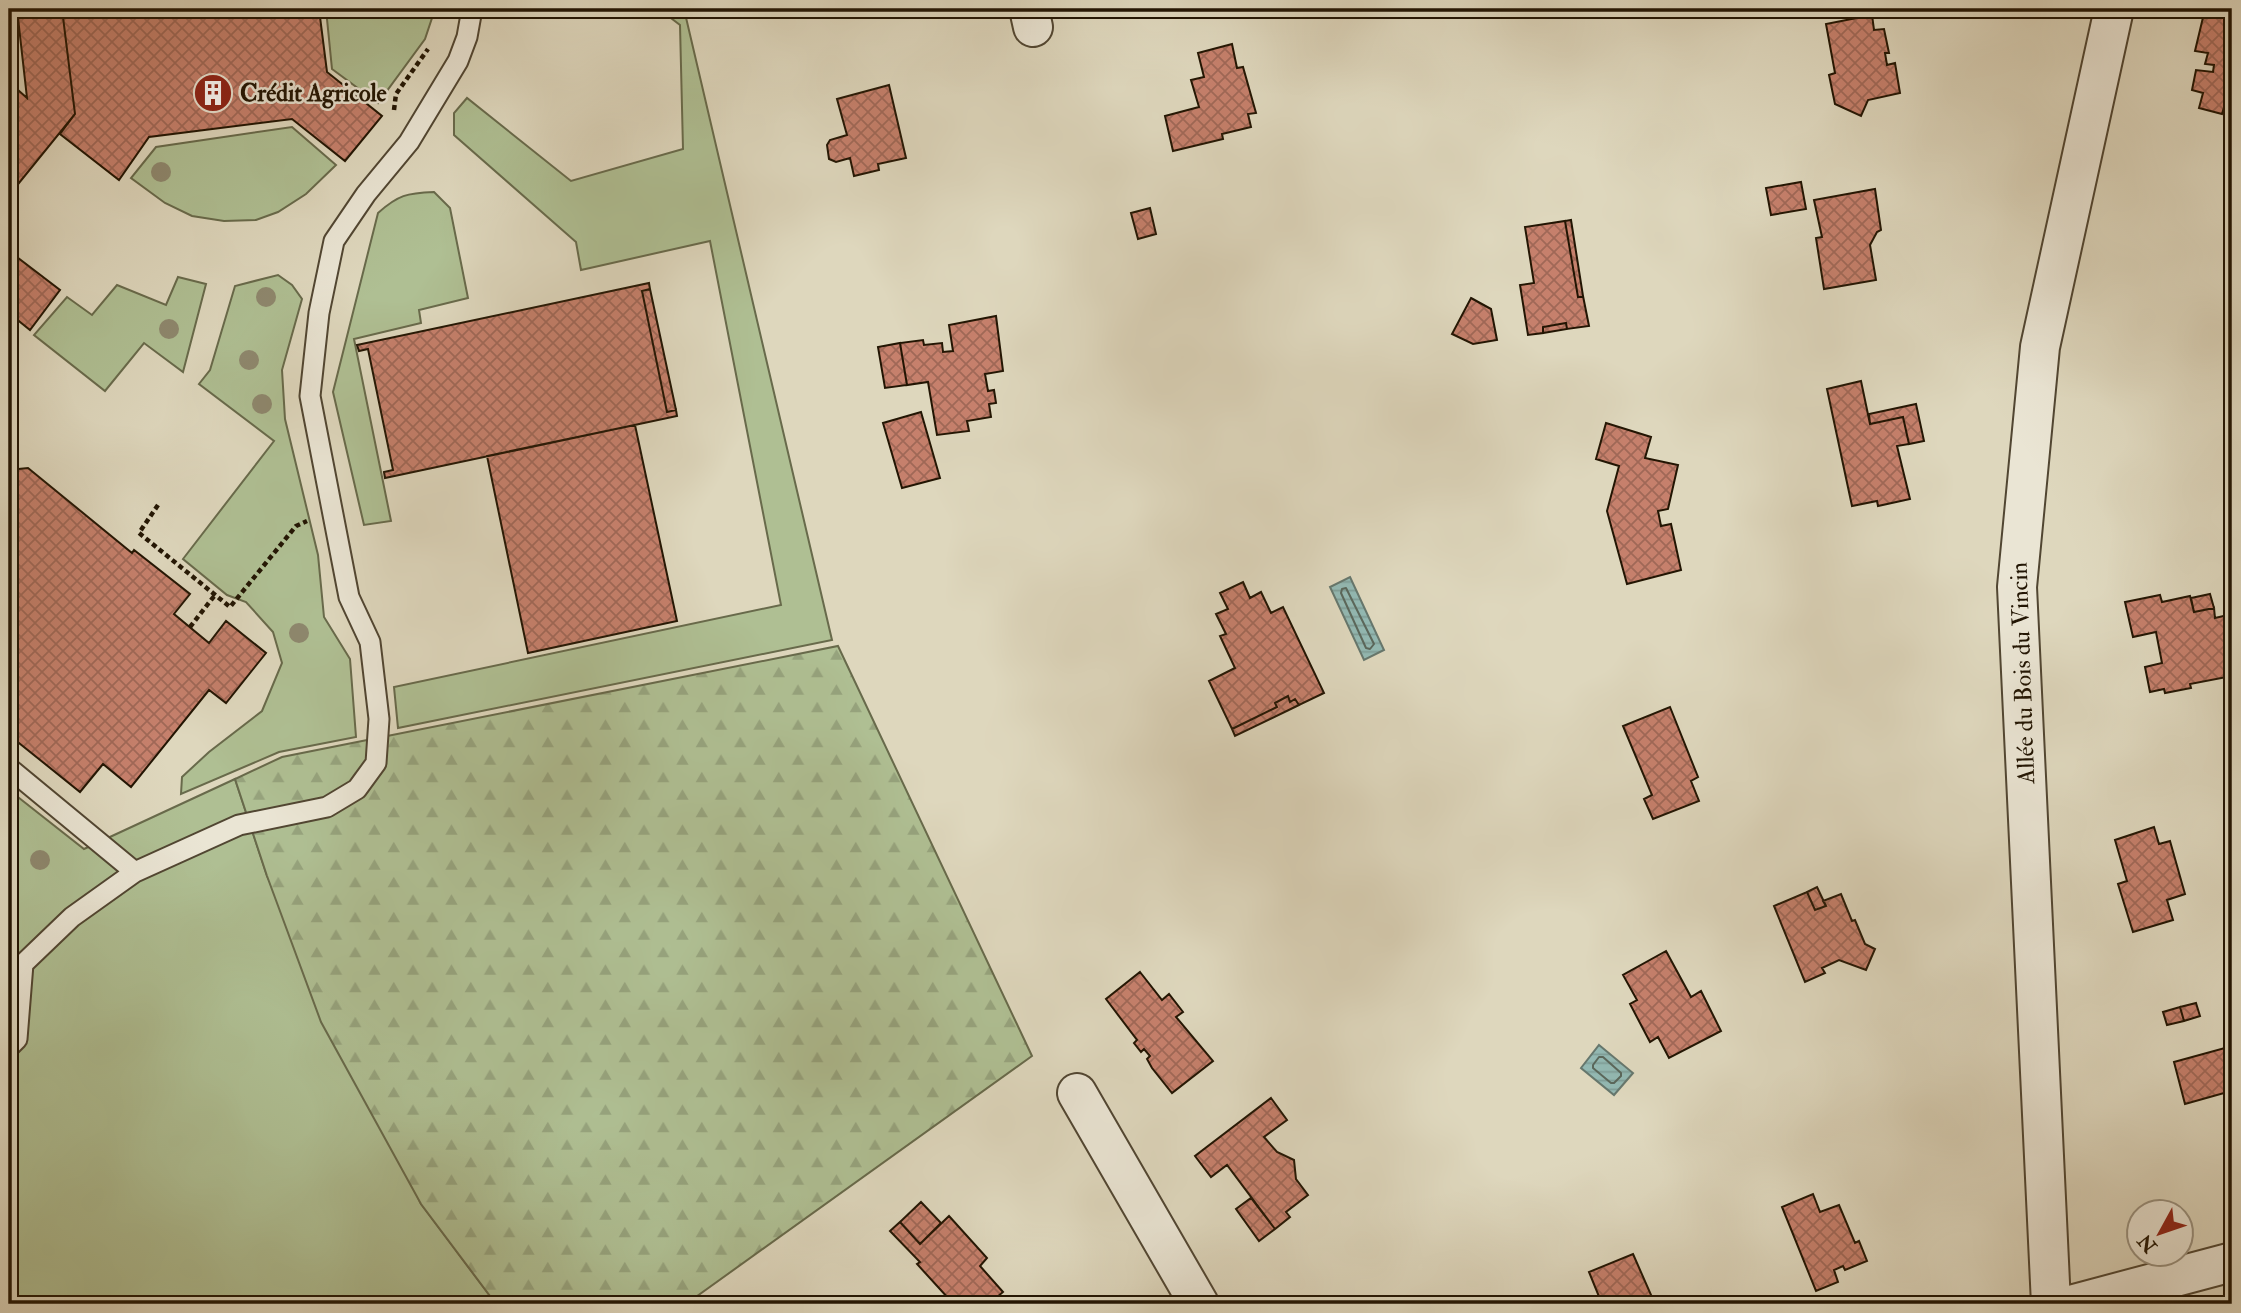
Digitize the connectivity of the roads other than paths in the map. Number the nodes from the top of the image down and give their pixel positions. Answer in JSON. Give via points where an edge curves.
{"nodes":[{"id":1,"x":472,"y":9,"type":"edge"},
{"id":2,"x":2114,"y":9,"type":"edge"},
{"id":3,"x":9,"y":768,"type":"edge"},
{"id":4,"x":135,"y":872,"type":"junction"},
{"id":5,"x":16,"y":969,"type":"edge"},
{"id":6,"x":9,"y":1047,"type":"edge"},
{"id":7,"x":1077,"y":1093,"type":"dead end"},
{"id":8,"x":2232,"y":1262,"type":"edge"},
{"id":9,"x":1199,"y":1304,"type":"edge"},
{"id":10,"x":2051,"y":1304,"type":"edge"},
{"id":11,"x":2074,"y":1304,"type":"edge"}],
"edges":[{"from":1,"to":4,"type":"lane","via":[[458,61],[409,142],[334,241],[319,313],[310,396],[349,597],[370,642],[379,719],[376,763],[357,789],[327,807],[239,825]]},
{"from":2,"to":10,"type":"street","name":"Allée du Bois du Vincin","via":[[2039,347],[2017,587]]},
{"from":3,"to":4,"type":"lane"},
{"from":4,"to":5,"type":"lane","via":[[72,917]]},
{"from":5,"to":6,"type":"lane","via":[[17,1039]]},
{"from":7,"to":9,"type":"street"},
{"from":8,"to":11,"type":"street"}]}
